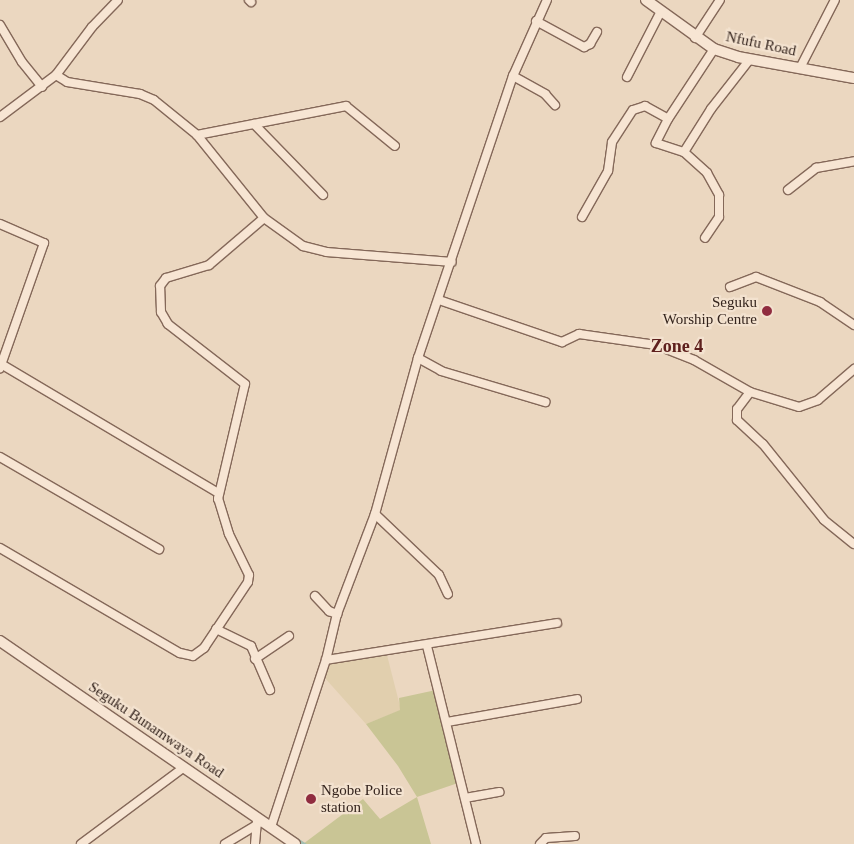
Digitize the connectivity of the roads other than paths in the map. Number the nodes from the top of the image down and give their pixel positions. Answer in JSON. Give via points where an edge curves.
{"nodes":[{"id":1,"x":118,"y":0,"type":"edge"},
{"id":2,"x":547,"y":0,"type":"edge"},
{"id":3,"x":646,"y":0,"type":"edge"},
{"id":4,"x":720,"y":0,"type":"edge"},
{"id":5,"x":835,"y":0,"type":"edge"},
{"id":6,"x":660,"y":12,"type":"junction"},
{"id":7,"x":536,"y":20,"type":"junction"},
{"id":8,"x":0,"y":25,"type":"edge"},
{"id":9,"x":597,"y":32,"type":"dead end"},
{"id":10,"x":695,"y":38,"type":"junction"},
{"id":11,"x":714,"y":49,"type":"junction"},
{"id":12,"x":750,"y":59,"type":"junction"},
{"id":13,"x":800,"y":68,"type":"junction"},
{"id":14,"x":56,"y":75,"type":"junction"},
{"id":15,"x":513,"y":76,"type":"junction"},
{"id":16,"x":627,"y":77,"type":"dead end"},
{"id":17,"x":854,"y":78,"type":"edge"},
{"id":18,"x":42,"y":87,"type":"junction"},
{"id":19,"x":556,"y":105,"type":"dead end"},
{"id":20,"x":0,"y":117,"type":"edge"},
{"id":21,"x":668,"y":119,"type":"junction"},
{"id":22,"x":254,"y":124,"type":"junction"},
{"id":23,"x":197,"y":135,"type":"junction"},
{"id":24,"x":395,"y":146,"type":"dead end"},
{"id":25,"x":684,"y":152,"type":"junction"},
{"id":26,"x":854,"y":161,"type":"edge"},
{"id":27,"x":788,"y":190,"type":"dead end"},
{"id":28,"x":323,"y":195,"type":"dead end"},
{"id":29,"x":582,"y":217,"type":"dead end"},
{"id":30,"x":264,"y":218,"type":"junction"},
{"id":31,"x":0,"y":224,"type":"edge"},
{"id":32,"x":705,"y":238,"type":"dead end"},
{"id":33,"x":452,"y":262,"type":"junction"},
{"id":34,"x":730,"y":287,"type":"dead end"},
{"id":35,"x":439,"y":300,"type":"junction"},
{"id":36,"x":854,"y":325,"type":"edge"},
{"id":37,"x":418,"y":358,"type":"junction"},
{"id":38,"x":1,"y":366,"type":"edge"},
{"id":39,"x":854,"y":369,"type":"edge"},
{"id":40,"x":750,"y":392,"type":"junction"},
{"id":41,"x":545,"y":402,"type":"dead end"},
{"id":42,"x":0,"y":457,"type":"edge"},
{"id":43,"x":218,"y":493,"type":"junction"},
{"id":44,"x":376,"y":514,"type":"junction"},
{"id":45,"x":854,"y":544,"type":"edge"},
{"id":46,"x":0,"y":548,"type":"edge"},
{"id":47,"x":158,"y":549,"type":"dead end"},
{"id":48,"x":448,"y":594,"type":"dead end"},
{"id":49,"x":315,"y":596,"type":"dead end"},
{"id":50,"x":337,"y":614,"type":"junction"},
{"id":51,"x":557,"y":623,"type":"dead end"},
{"id":52,"x":216,"y":629,"type":"junction"},
{"id":53,"x":290,"y":636,"type":"dead end"},
{"id":54,"x":0,"y":641,"type":"edge"},
{"id":55,"x":427,"y":646,"type":"junction"},
{"id":56,"x":255,"y":658,"type":"junction"},
{"id":57,"x":326,"y":660,"type":"junction"},
{"id":58,"x":270,"y":690,"type":"dead end"},
{"id":59,"x":577,"y":699,"type":"dead end"},
{"id":60,"x":447,"y":722,"type":"junction"},
{"id":61,"x":183,"y":768,"type":"junction"},
{"id":62,"x":499,"y":792,"type":"dead end"},
{"id":63,"x":466,"y":798,"type":"junction"},
{"id":64,"x":257,"y":821,"type":"junction"},
{"id":65,"x":271,"y":827,"type":"junction"},
{"id":66,"x":575,"y":836,"type":"dead end"},
{"id":67,"x":81,"y":844,"type":"edge"},
{"id":68,"x":225,"y":844,"type":"edge"},
{"id":69,"x":255,"y":844,"type":"edge"},
{"id":70,"x":295,"y":844,"type":"edge"},
{"id":71,"x":476,"y":844,"type":"edge"},
{"id":72,"x":540,"y":844,"type":"edge"}],
"edges":[{"from":1,"to":14,"type":"street"},
{"from":2,"to":7,"type":"street"},
{"from":3,"to":6,"type":"main road","name":"Nfufu Road"},
{"from":4,"to":10,"type":"street"},
{"from":5,"to":13,"type":"street"},
{"from":6,"to":10,"type":"main road","name":"Nfufu Road"},
{"from":6,"to":16,"type":"street"},
{"from":7,"to":9,"type":"street","via":[[584,48]]},
{"from":7,"to":15,"type":"street"},
{"from":8,"to":18,"type":"street"},
{"from":10,"to":11,"type":"main road","name":"Nfufu Road"},
{"from":11,"to":12,"type":"main road","name":"Nfufu Road"},
{"from":11,"to":21,"type":"street"},
{"from":12,"to":13,"type":"main road","name":"Nfufu Road"},
{"from":12,"to":25,"type":"street","via":[[711,109]]},
{"from":13,"to":17,"type":"main road","name":"Nfufu Road"},
{"from":14,"to":18,"type":"street"},
{"from":14,"to":23,"type":"street","via":[[78,85],[140,94],[154,100]]},
{"from":15,"to":19,"type":"street","via":[[545,94]]},
{"from":15,"to":33,"type":"street"},
{"from":18,"to":20,"type":"street"},
{"from":21,"to":25,"type":"street","via":[[656,142]]},
{"from":21,"to":29,"type":"street","via":[[645,106],[633,110],[612,142],[608,171]]},
{"from":22,"to":23,"type":"street"},
{"from":22,"to":24,"type":"street","via":[[346,106]]},
{"from":22,"to":28,"type":"street"},
{"from":23,"to":30,"type":"street"},
{"from":25,"to":32,"type":"street","via":[[707,173],[719,195],[719,217]]},
{"from":26,"to":27,"type":"street","via":[[816,168]]},
{"from":30,"to":33,"type":"street","via":[[290,239],[315,250]]},
{"from":30,"to":43,"type":"street","via":[[209,265],[166,278],[160,286],[160,305],[168,324],[245,384]]},
{"from":31,"to":38,"type":"street","via":[[44,244]]},
{"from":33,"to":35,"type":"street"},
{"from":34,"to":36,"type":"street","via":[[756,277],[820,302]]},
{"from":35,"to":37,"type":"street"},
{"from":35,"to":40,"type":"street","via":[[562,342],[579,334],[656,345],[694,360]]},
{"from":37,"to":41,"type":"street","via":[[441,371]]},
{"from":37,"to":44,"type":"street"},
{"from":38,"to":43,"type":"street"},
{"from":39,"to":40,"type":"street","via":[[818,400],[799,407]]},
{"from":40,"to":45,"type":"street","via":[[737,409],[737,420],[762,444],[824,520]]},
{"from":42,"to":47,"type":"street"},
{"from":43,"to":52,"type":"street","via":[[220,510],[248,575],[246,588]]},
{"from":44,"to":48,"type":"street","via":[[439,575]]},
{"from":44,"to":50,"type":"street"},
{"from":46,"to":52,"type":"street","via":[[180,653],[198,653]]},
{"from":49,"to":50,"type":"street","via":[[329,611]]},
{"from":50,"to":57,"type":"street"},
{"from":51,"to":55,"type":"street"},
{"from":52,"to":56,"type":"street","via":[[247,642]]},
{"from":53,"to":56,"type":"street"},
{"from":54,"to":61,"type":"main road","name":"Seguku Bunamwaya Road"},
{"from":55,"to":57,"type":"street"},
{"from":55,"to":60,"type":"street"},
{"from":56,"to":58,"type":"street"},
{"from":57,"to":65,"type":"street"},
{"from":59,"to":60,"type":"street"},
{"from":60,"to":63,"type":"street"},
{"from":61,"to":64,"type":"main road","name":"Seguku Bunamwaya Road"},
{"from":61,"to":67,"type":"street","via":[[159,788],[114,816]]},
{"from":62,"to":63,"type":"street"},
{"from":63,"to":71,"type":"street"},
{"from":64,"to":65,"type":"main road","name":"Seguku Bunamwaya Road"},
{"from":64,"to":68,"type":"street"},
{"from":64,"to":69,"type":"street"},
{"from":65,"to":70,"type":"main road","name":"Seguku Bunamwaya Road"},
{"from":66,"to":72,"type":"street","via":[[546,838]]}]}
